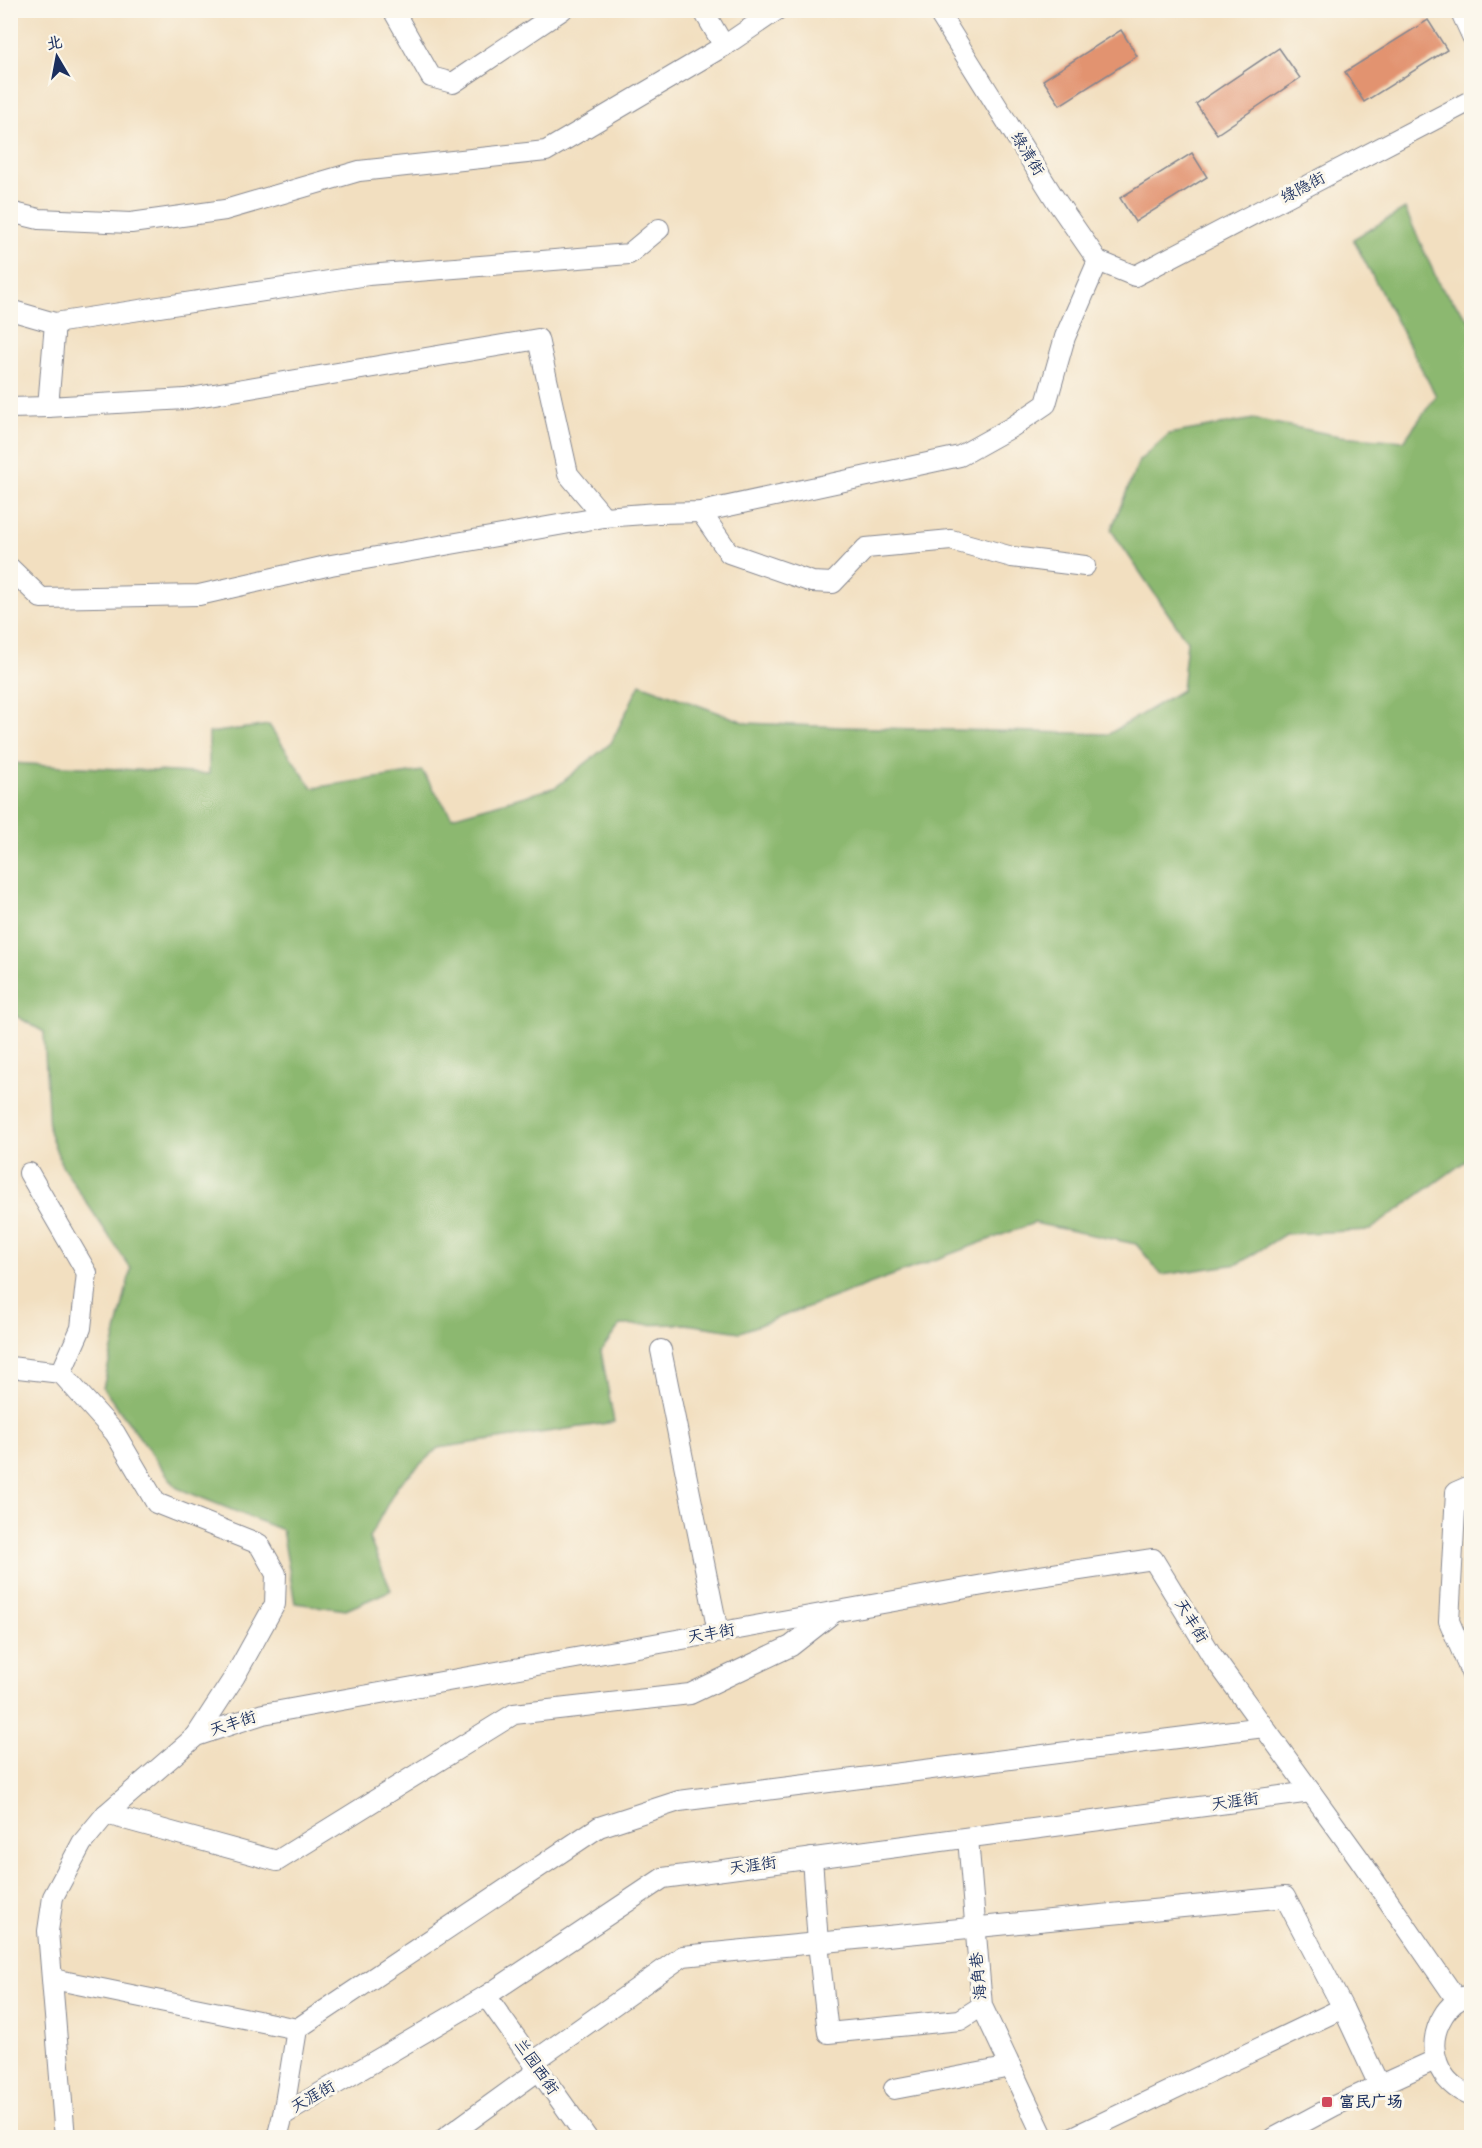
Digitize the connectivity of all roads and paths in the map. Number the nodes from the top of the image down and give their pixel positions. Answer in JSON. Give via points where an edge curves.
{"nodes":[{"id":1,"x":393,"y":10,"type":"edge"},
{"id":2,"x":561,"y":10,"type":"edge"},
{"id":3,"x":703,"y":10,"type":"edge"},
{"id":4,"x":777,"y":10,"type":"edge"},
{"id":5,"x":937,"y":10,"type":"edge"},
{"id":6,"x":1460,"y":10,"type":"edge"},
{"id":7,"x":1472,"y":36,"type":"edge"},
{"id":8,"x":724,"y":46,"type":"junction"},
{"id":9,"x":1472,"y":100,"type":"edge"},
{"id":10,"x":10,"y":212,"type":"edge"},
{"id":11,"x":659,"y":229,"type":"dead end"},
{"id":12,"x":1098,"y":261,"type":"junction"},
{"id":13,"x":10,"y":310,"type":"edge"},
{"id":14,"x":55,"y":323,"type":"junction"},
{"id":15,"x":48,"y":407,"type":"junction"},
{"id":16,"x":10,"y":408,"type":"edge"},
{"id":17,"x":701,"y":512,"type":"junction"},
{"id":18,"x":604,"y":518,"type":"junction"},
{"id":19,"x":1085,"y":566,"type":"dead end"},
{"id":20,"x":10,"y":568,"type":"edge"},
{"id":21,"x":28,"y":1173,"type":"dead end"},
{"id":22,"x":661,"y":1350,"type":"dead end"},
{"id":23,"x":10,"y":1367,"type":"edge"},
{"id":24,"x":61,"y":1373,"type":"junction"},
{"id":25,"x":1472,"y":1485,"type":"edge"},
{"id":26,"x":836,"y":1611,"type":"junction"},
{"id":27,"x":718,"y":1632,"type":"junction"},
{"id":28,"x":1472,"y":1675,"type":"edge"},
{"id":29,"x":1264,"y":1727,"type":"junction"},
{"id":30,"x":196,"y":1736,"type":"junction"},
{"id":31,"x":1311,"y":1792,"type":"junction"},
{"id":32,"x":106,"y":1814,"type":"junction"},
{"id":33,"x":968,"y":1838,"type":"junction"},
{"id":34,"x":812,"y":1858,"type":"junction"},
{"id":35,"x":974,"y":1928,"type":"junction"},
{"id":36,"x":818,"y":1943,"type":"junction"},
{"id":37,"x":52,"y":1979,"type":"junction"},
{"id":38,"x":486,"y":1996,"type":"junction"},
{"id":39,"x":1464,"y":1997,"type":"edge"},
{"id":40,"x":982,"y":2007,"type":"junction"},
{"id":41,"x":1343,"y":2008,"type":"junction"},
{"id":42,"x":297,"y":2028,"type":"junction"},
{"id":43,"x":1435,"y":2060,"type":"junction"},
{"id":44,"x":536,"y":2066,"type":"junction"},
{"id":45,"x":1011,"y":2067,"type":"junction"},
{"id":46,"x":1379,"y":2085,"type":"junction"},
{"id":47,"x":894,"y":2089,"type":"dead end"},
{"id":48,"x":1472,"y":2097,"type":"edge"},
{"id":49,"x":283,"y":2115,"type":"junction"},
{"id":50,"x":65,"y":2138,"type":"edge"},
{"id":51,"x":277,"y":2138,"type":"edge"},
{"id":52,"x":446,"y":2138,"type":"edge"},
{"id":53,"x":586,"y":2138,"type":"edge"},
{"id":54,"x":1044,"y":2138,"type":"edge"},
{"id":55,"x":1071,"y":2138,"type":"edge"},
{"id":56,"x":1274,"y":2138,"type":"edge"}],
"edges":[{"from":1,"to":2,"type":"street","via":[[431,77],[453,83]]},
{"from":3,"to":8,"type":"street"},
{"from":4,"to":8,"type":"street"},
{"from":5,"to":12,"type":"street","name":"绿清街"},
{"from":6,"to":7,"type":"street"},
{"from":8,"to":10,"type":"street","via":[[546,151],[359,171],[225,210],[131,223],[39,219]]},
{"from":9,"to":12,"type":"street","name":"绿隐街","via":[[1135,276]]},
{"from":11,"to":14,"type":"street","via":[[629,254],[368,275]]},
{"from":12,"to":17,"type":"street","via":[[1065,337],[1046,404],[1012,427],[960,456]]},
{"from":13,"to":14,"type":"street"},
{"from":14,"to":15,"type":"street"},
{"from":15,"to":16,"type":"street"},
{"from":15,"to":18,"type":"street","via":[[185,399],[538,339],[568,474]]},
{"from":17,"to":18,"type":"street"},
{"from":17,"to":19,"type":"street","via":[[729,553],[812,582],[833,583],[866,549],[951,540],[1012,557]]},
{"from":18,"to":20,"type":"street","via":[[331,565],[199,595],[41,598]]},
{"from":21,"to":24,"type":"street","via":[[87,1273],[81,1328]]},
{"from":22,"to":27,"type":"street"},
{"from":23,"to":24,"type":"street"},
{"from":24,"to":30,"type":"street","via":[[115,1433],[156,1503],[259,1544],[276,1574],[275,1604]]},
{"from":25,"to":28,"type":"street","via":[[1456,1492],[1449,1621]]},
{"from":26,"to":27,"type":"street","name":"天丰街"},
{"from":26,"to":29,"type":"street","name":"天丰街","via":[[1153,1559],[1211,1654]]},
{"from":26,"to":32,"type":"street","via":[[791,1646],[690,1694],[514,1714],[277,1861]]},
{"from":27,"to":30,"type":"street","name":"天丰街","via":[[262,1714]]},
{"from":29,"to":31,"type":"street","name":"天丰街"},
{"from":29,"to":42,"type":"street","via":[[679,1801],[599,1827]]},
{"from":30,"to":32,"type":"street","name":"天丰街"},
{"from":31,"to":33,"type":"street","name":"天涯街"},
{"from":31,"to":39,"type":"street","name":"天丰街"},
{"from":32,"to":37,"type":"street","name":"天丰街","via":[[81,1843],[53,1897],[48,1931]]},
{"from":33,"to":34,"type":"street","name":"天涯街"},
{"from":33,"to":35,"type":"street","name":"海角巷"},
{"from":34,"to":36,"type":"street"},
{"from":34,"to":38,"type":"street","name":"天涯街","via":[[663,1878]]},
{"from":35,"to":36,"type":"street"},
{"from":35,"to":40,"type":"street","name":"海角巷"},
{"from":35,"to":41,"type":"street","via":[[1285,1898]]},
{"from":36,"to":40,"type":"street","via":[[828,2033],[960,2020]]},
{"from":36,"to":44,"type":"street","via":[[682,1956]]},
{"from":37,"to":42,"type":"street"},
{"from":37,"to":50,"type":"street","name":"天丰街"},
{"from":38,"to":44,"type":"street","name":"兰园西街"},
{"from":38,"to":49,"type":"street","name":"天涯街"},
{"from":39,"to":43,"type":"street","via":[[1443,2014],[1436,2031]]},
{"from":40,"to":45,"type":"street","name":"海角巷"},
{"from":41,"to":46,"type":"street"},
{"from":41,"to":55,"type":"street"},
{"from":42,"to":49,"type":"street"},
{"from":43,"to":46,"type":"street"},
{"from":43,"to":48,"type":"street","via":[[1449,2082]]},
{"from":44,"to":52,"type":"street"},
{"from":44,"to":53,"type":"street","name":"兰园西街"},
{"from":45,"to":47,"type":"street"},
{"from":45,"to":54,"type":"street","name":"海角巷"},
{"from":46,"to":56,"type":"street"},
{"from":49,"to":51,"type":"street","name":"天涯街"}]}
